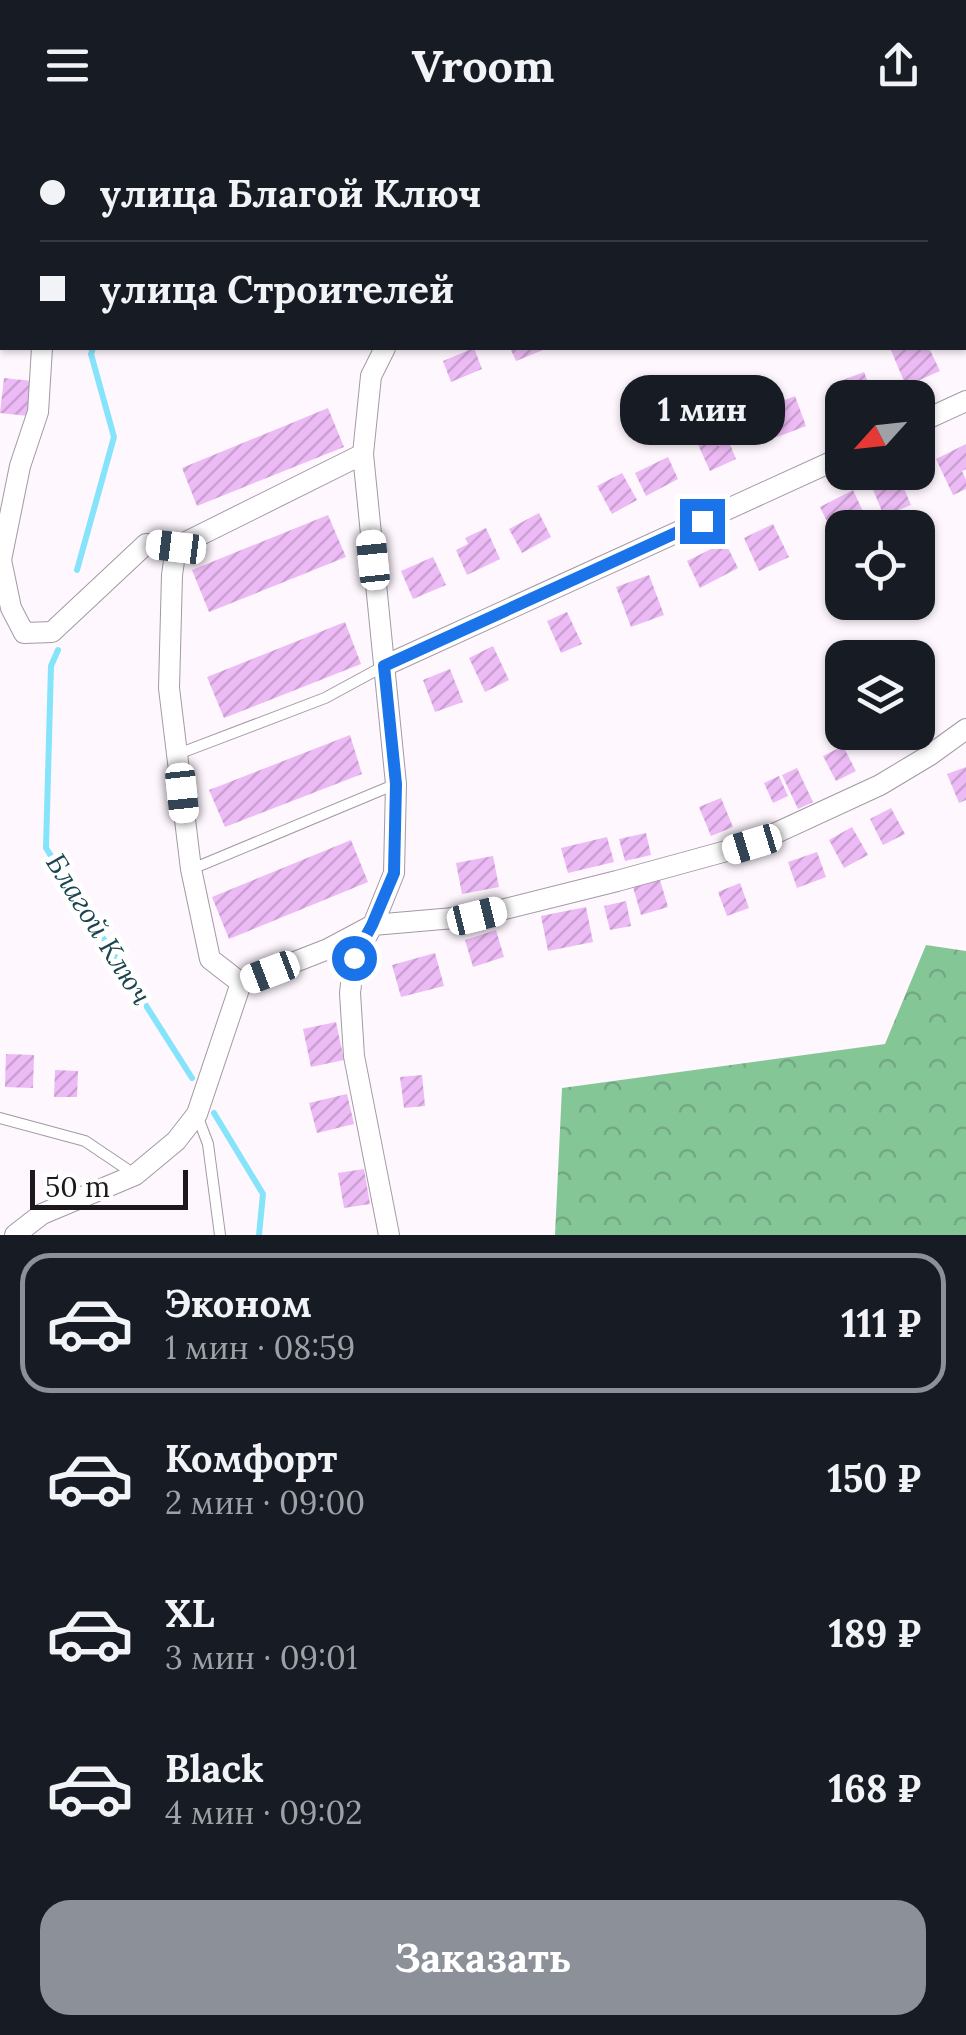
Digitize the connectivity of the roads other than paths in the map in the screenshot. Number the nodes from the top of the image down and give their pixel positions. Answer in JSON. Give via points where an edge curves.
{"nodes":[{"id":1,"x":42,"y":350,"type":"edge"},
{"id":2,"x":385,"y":350,"type":"edge"},
{"id":3,"x":966,"y":400,"type":"edge"},
{"id":4,"x":935,"y":415,"type":"edge"},
{"id":5,"x":362,"y":454,"type":"junction"},
{"id":6,"x":825,"y":465,"type":"edge"},
{"id":7,"x":176,"y":547,"type":"junction"},
{"id":8,"x":384,"y":666,"type":"junction"},
{"id":9,"x":966,"y":729,"type":"edge"},
{"id":10,"x":178,"y":754,"type":"junction"},
{"id":11,"x":396,"y":784,"type":"junction"},
{"id":12,"x":191,"y":869,"type":"junction"},
{"id":13,"x":372,"y":925,"type":"junction"},
{"id":14,"x":241,"y":983,"type":"junction"},
{"id":15,"x":197,"y":1114,"type":"junction"},
{"id":16,"x":0,"y":1118,"type":"edge"},
{"id":17,"x":135,"y":1175,"type":"junction"},
{"id":18,"x":15,"y":1235,"type":"edge"},
{"id":19,"x":220,"y":1235,"type":"edge"},
{"id":20,"x":389,"y":1235,"type":"edge"}],
"edges":[{"from":1,"to":7,"type":"street","via":[[38,412],[0,560],[24,633],[52,632],[146,544]]},
{"from":2,"to":5,"type":"street","via":[[370,376]]},
{"from":3,"to":4,"type":"street"},
{"from":5,"to":7,"type":"street"},
{"from":5,"to":8,"type":"street"},
{"from":6,"to":8,"type":"street"},
{"from":7,"to":10,"type":"street","via":[[169,688]]},
{"from":8,"to":10,"type":"lane","via":[[325,698]]},
{"from":8,"to":11,"type":"street"},
{"from":9,"to":13,"type":"street","via":[[880,785],[752,844],[477,916]]},
{"from":10,"to":12,"type":"street"},
{"from":11,"to":12,"type":"lane"},
{"from":11,"to":13,"type":"street","via":[[394,873]]},
{"from":12,"to":14,"type":"street","via":[[210,959]]},
{"from":13,"to":14,"type":"street"},
{"from":13,"to":20,"type":"street","via":[[354,958],[351,1008]]},
{"from":14,"to":15,"type":"street"},
{"from":15,"to":17,"type":"street"},
{"from":15,"to":19,"type":"lane","via":[[208,1144]]},
{"from":16,"to":17,"type":"lane","via":[[85,1141]]},
{"from":17,"to":18,"type":"street","via":[[42,1214]]}]}
